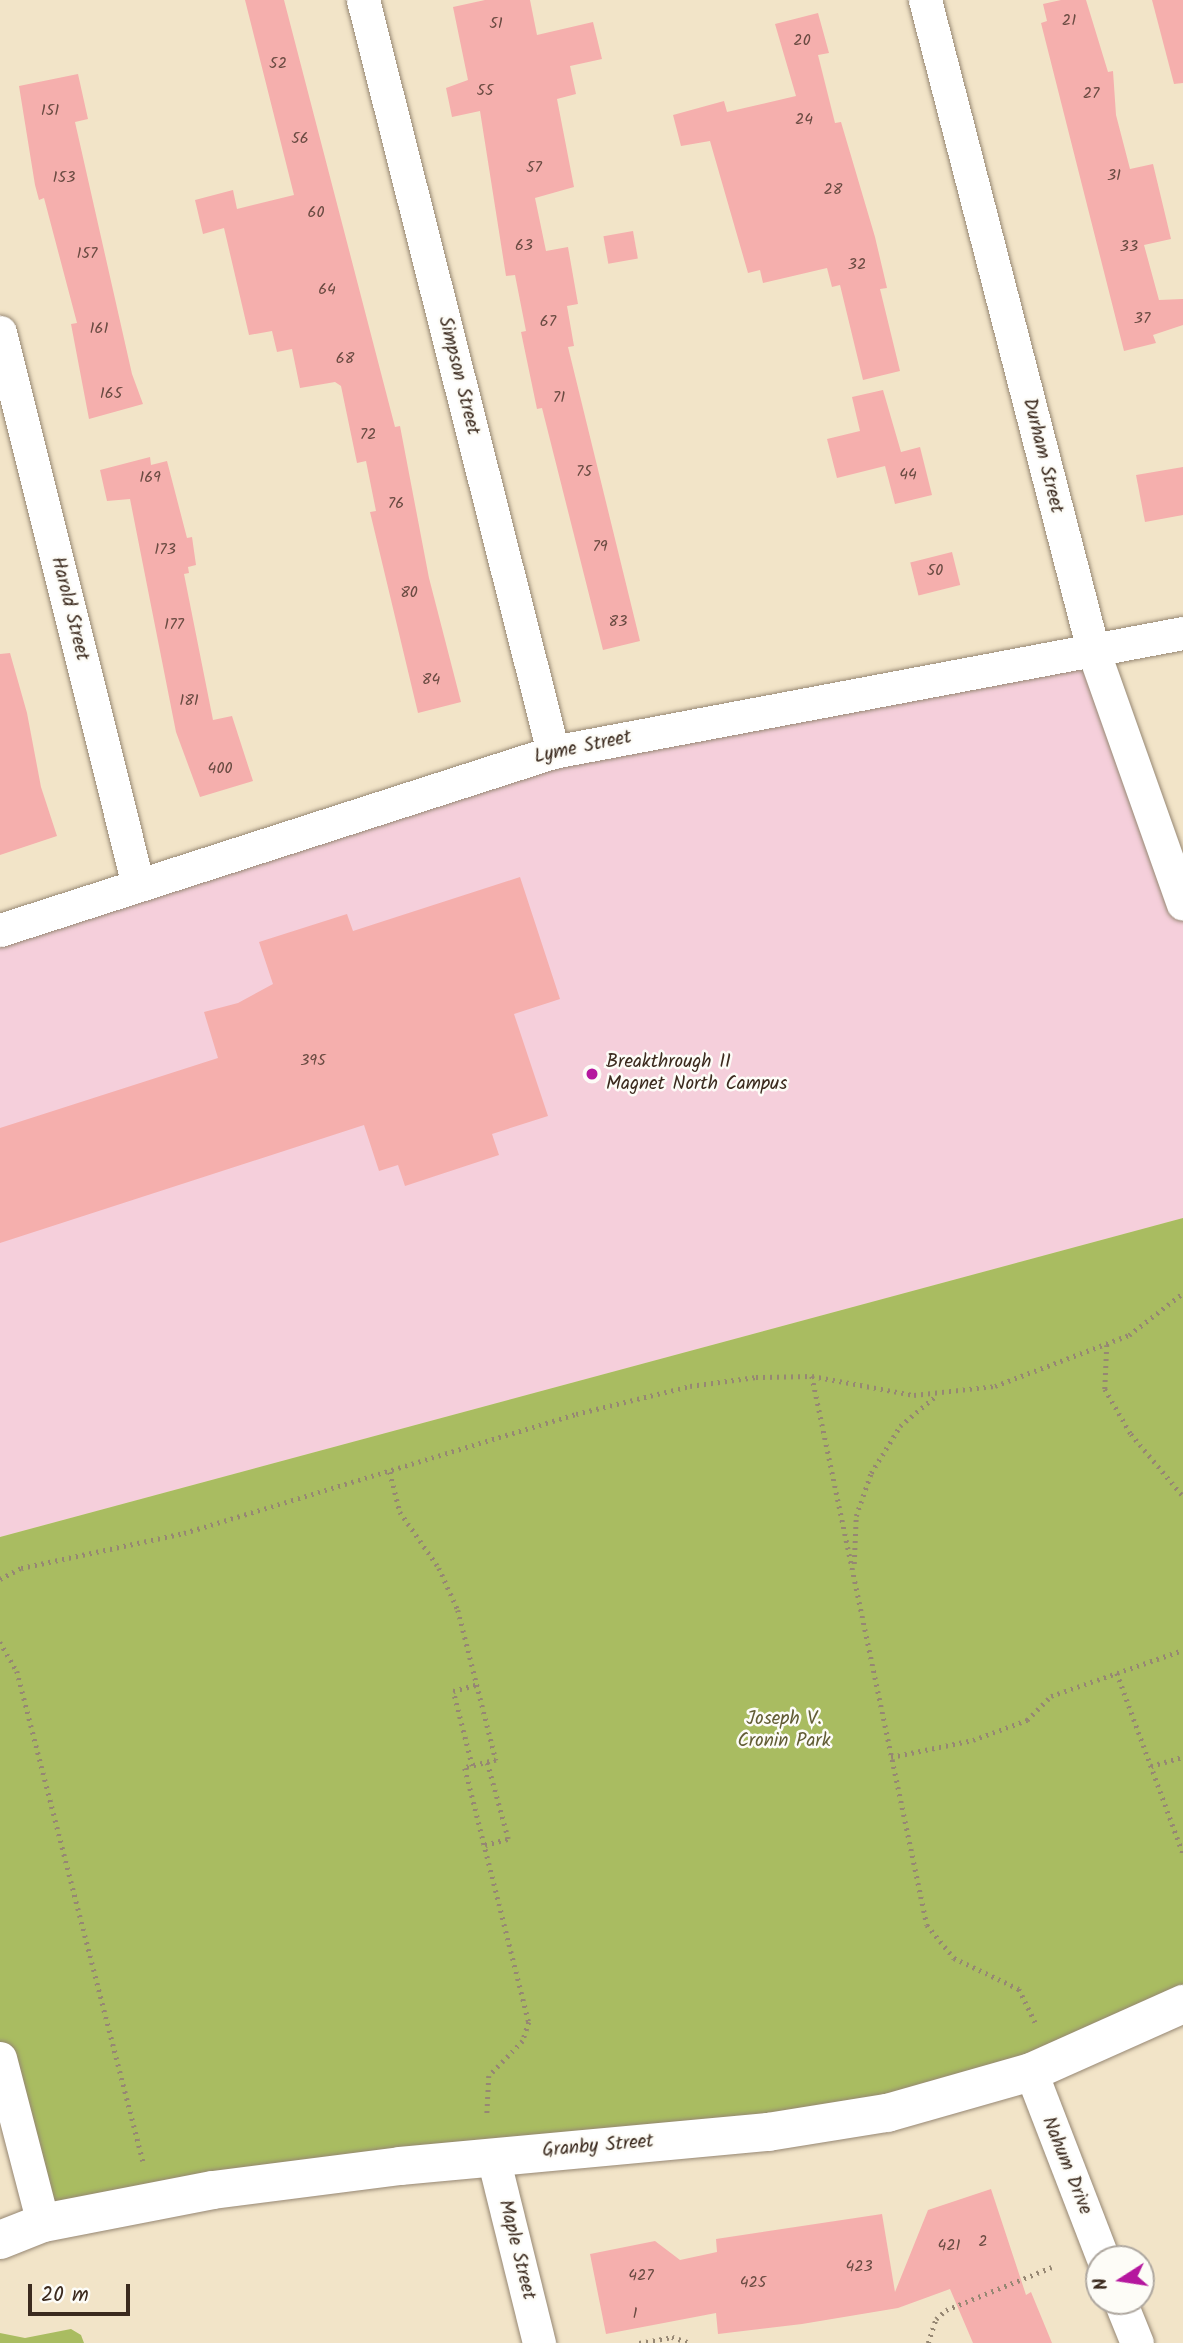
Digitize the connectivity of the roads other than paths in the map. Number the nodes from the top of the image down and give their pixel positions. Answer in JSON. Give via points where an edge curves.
{"nodes":[{"id":1,"x":363,"y":0,"type":"edge"},
{"id":2,"x":925,"y":0,"type":"edge"},
{"id":3,"x":0,"y":332,"type":"edge"},
{"id":4,"x":1183,"y":633,"type":"edge"},
{"id":5,"x":1093,"y":650,"type":"junction"},
{"id":6,"x":553,"y":752,"type":"junction"},
{"id":7,"x":138,"y":886,"type":"junction"},
{"id":8,"x":1183,"y":904,"type":"edge"},
{"id":9,"x":0,"y":930,"type":"edge"},
{"id":10,"x":1183,"y":2004,"type":"edge"},
{"id":11,"x":0,"y":2058,"type":"edge"},
{"id":12,"x":1031,"y":2072,"type":"junction"},
{"id":13,"x":493,"y":2157,"type":"junction"},
{"id":14,"x":43,"y":2224,"type":"junction"},
{"id":15,"x":0,"y":2240,"type":"edge"},
{"id":16,"x":1098,"y":2245,"type":"edge"},
{"id":17,"x":1126,"y":2315,"type":"edge"},
{"id":18,"x":540,"y":2343,"type":"edge"},
{"id":19,"x":1137,"y":2343,"type":"edge"}],
"edges":[{"from":1,"to":6,"type":"street","name":"Simpson Street"},
{"from":2,"to":5,"type":"street","name":"Durham Street"},
{"from":3,"to":7,"type":"street","name":"Harold Street"},
{"from":4,"to":5,"type":"street","name":"Lyme Street"},
{"from":5,"to":6,"type":"street","name":"Lyme Street"},
{"from":5,"to":8,"type":"street","name":"Durham Street"},
{"from":6,"to":7,"type":"street","name":"Lyme Street"},
{"from":7,"to":9,"type":"street","name":"Lyme Street"},
{"from":10,"to":12,"type":"main road","name":"Granby Street"},
{"from":11,"to":14,"type":"street"},
{"from":12,"to":13,"type":"main road","name":"Granby Street","via":[[887,2113],[768,2132]]},
{"from":12,"to":16,"type":"street","name":"Nahum Drive"},
{"from":13,"to":14,"type":"main road","name":"Granby Street","via":[[213,2190]]},
{"from":13,"to":18,"type":"street","name":"Maple Street"},
{"from":14,"to":15,"type":"main road","name":"Granby Street"},
{"from":17,"to":19,"type":"street"}]}
